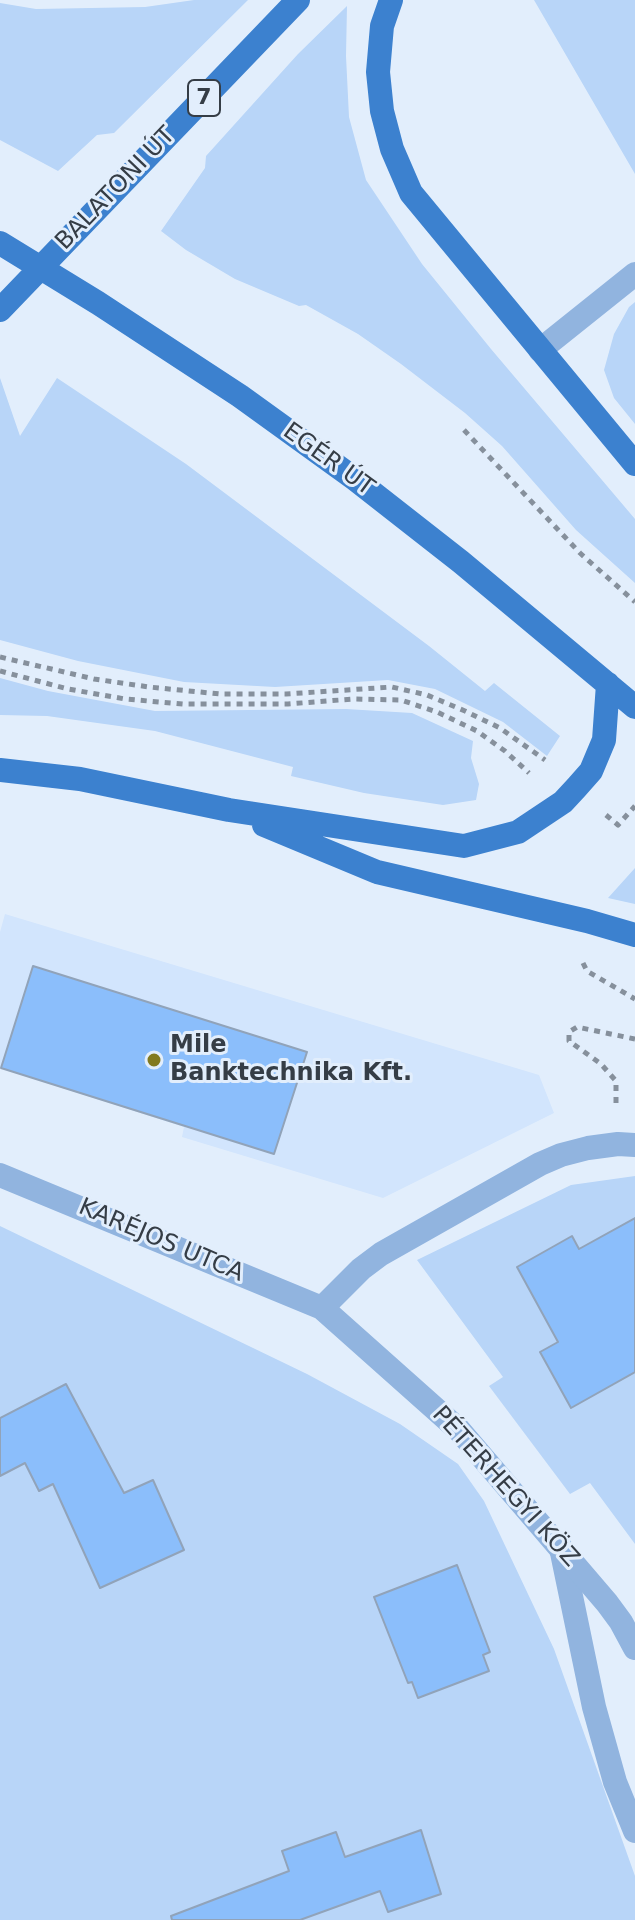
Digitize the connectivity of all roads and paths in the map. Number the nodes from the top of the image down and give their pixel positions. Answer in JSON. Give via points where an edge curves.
{"nodes":[{"id":1,"x":298,"y":0,"type":"edge"},
{"id":2,"x":391,"y":0,"type":"edge"},
{"id":3,"x":0,"y":243,"type":"edge"},
{"id":4,"x":635,"y":274,"type":"edge"},
{"id":5,"x":0,"y":310,"type":"edge"},
{"id":6,"x":540,"y":350,"type":"junction"},
{"id":7,"x":464,"y":430,"type":"dead end"},
{"id":8,"x":635,"y":464,"type":"edge"},
{"id":9,"x":635,"y":602,"type":"edge"},
{"id":10,"x":0,"y":657,"type":"edge"},
{"id":11,"x":0,"y":671,"type":"edge"},
{"id":12,"x":608,"y":684,"type":"junction"},
{"id":13,"x":635,"y":707,"type":"edge"},
{"id":14,"x":0,"y":770,"type":"edge"},
{"id":15,"x":529,"y":773,"type":"dead end"},
{"id":16,"x":576,"y":788,"type":"junction"},
{"id":17,"x":229,"y":810,"type":"junction"},
{"id":18,"x":635,"y":935,"type":"edge"},
{"id":19,"x":578,"y":955,"type":"dead end"},
{"id":20,"x":635,"y":999,"type":"edge"},
{"id":21,"x":635,"y":1039,"type":"edge"},
{"id":22,"x":626,"y":1144,"type":"edge"},
{"id":23,"x":0,"y":1175,"type":"edge"},
{"id":24,"x":322,"y":1308,"type":"junction"},
{"id":25,"x":561,"y":1548,"type":"junction"},
{"id":26,"x":635,"y":1648,"type":"edge"},
{"id":27,"x":635,"y":1831,"type":"edge"}],
"edges":[{"from":1,"to":5,"type":"main road","name":"BALATONI ÚT","number":"7"},
{"from":2,"to":6,"type":"main road","via":[[382,26],[378,72],[392,149],[411,193]]},
{"from":3,"to":12,"type":"main road","name":"EGÉR ÚT","via":[[240,396],[355,479]]},
{"from":4,"to":6,"type":"street"},
{"from":6,"to":8,"type":"main road"},
{"from":7,"to":9,"type":"path","via":[[580,553]]},
{"from":10,"to":16,"type":"path","via":[[94,679],[220,694],[392,687],[427,695],[500,728]]},
{"from":11,"to":15,"type":"path","via":[[68,689],[183,704],[401,700],[477,731]]},
{"from":12,"to":13,"type":"main road","name":"EGÉR ÚT"},
{"from":12,"to":16,"type":"main road","via":[[604,740],[591,771]]},
{"from":14,"to":17,"type":"main road","via":[[80,779]]},
{"from":16,"to":17,"type":"main road","via":[[518,832],[464,846]]},
{"from":17,"to":18,"type":"main road","via":[[377,872]]},
{"from":19,"to":20,"type":"path","via":[[587,971]]},
{"from":21,"to":22,"type":"path","via":[[577,1027],[569,1032],[569,1041],[616,1081]]},
{"from":22,"to":24,"type":"street","via":[[588,1148],[540,1164],[381,1254]]},
{"from":23,"to":24,"type":"street","name":"KARÉJOS UTCA"},
{"from":24,"to":25,"type":"street","name":"PÉTERHEGYI KÖZ","via":[[459,1430]]},
{"from":25,"to":26,"type":"street","name":"PÉTERHEGYI KÖZ","via":[[607,1603]]},
{"from":25,"to":27,"type":"street","via":[[594,1707]]}]}
